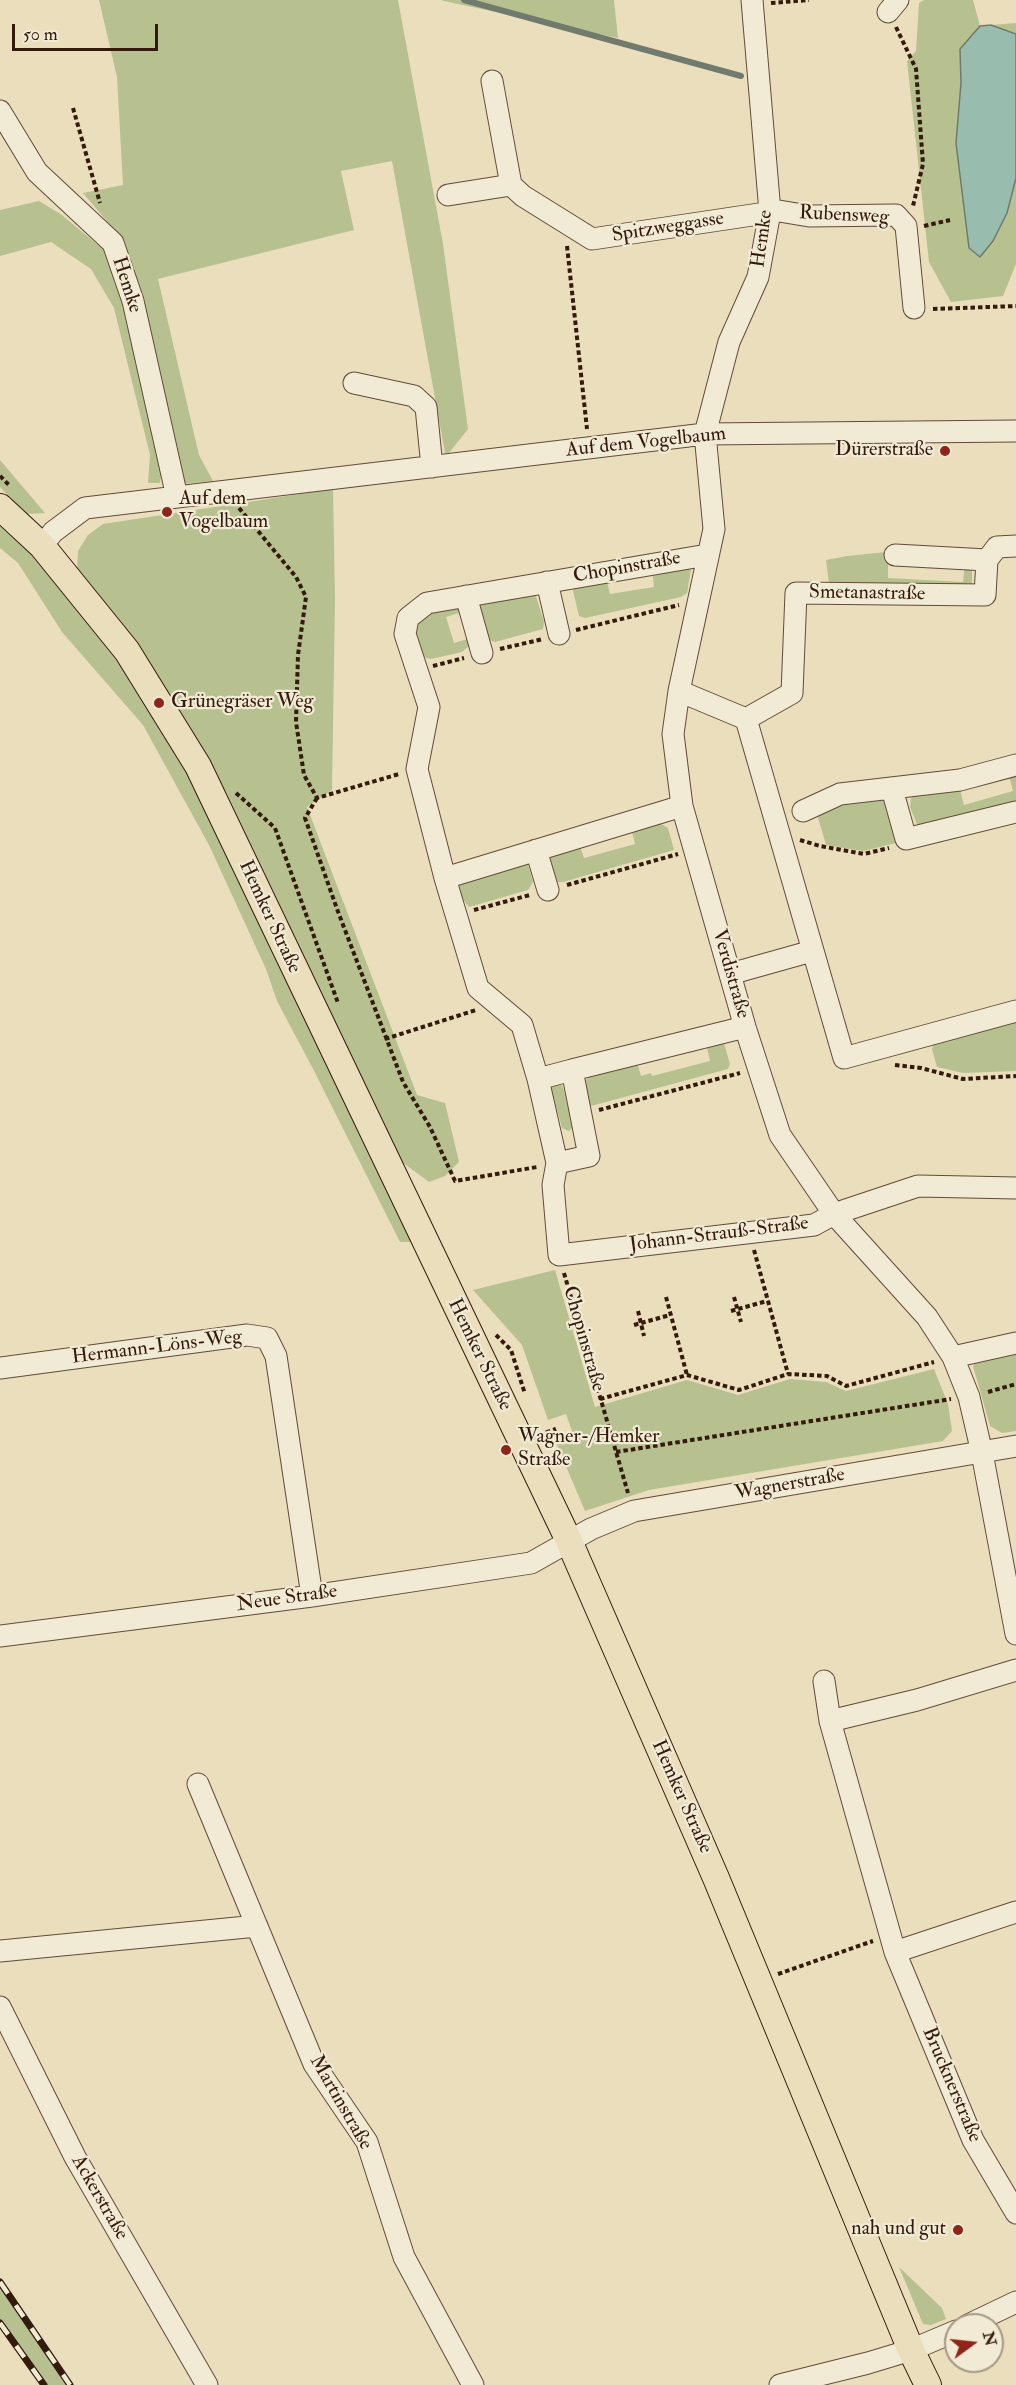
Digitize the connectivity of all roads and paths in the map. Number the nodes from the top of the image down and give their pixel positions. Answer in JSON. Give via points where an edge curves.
{"nodes":[{"id":1,"x":809,"y":0,"type":"edge"},
{"id":2,"x":752,"y":2,"type":"edge"},
{"id":3,"x":893,"y":6,"type":"edge"},
{"id":4,"x":492,"y":81,"type":"dead end"},
{"id":5,"x":73,"y":108,"type":"dead end"},
{"id":6,"x":0,"y":111,"type":"edge"},
{"id":7,"x":511,"y":184,"type":"junction"},
{"id":8,"x":448,"y":195,"type":"dead end"},
{"id":9,"x":103,"y":212,"type":"dead end"},
{"id":10,"x":770,"y":212,"type":"junction"},
{"id":11,"x":950,"y":220,"type":"dead end"},
{"id":12,"x":564,"y":222,"type":"junction"},
{"id":13,"x":938,"y":223,"type":"dead end"},
{"id":14,"x":907,"y":231,"type":"junction"},
{"id":15,"x":1016,"y":306,"type":"edge"},
{"id":16,"x":914,"y":308,"type":"joint"},
{"id":17,"x":354,"y":383,"type":"dead end"},
{"id":18,"x":1016,"y":431,"type":"edge"},
{"id":19,"x":705,"y":434,"type":"junction"},
{"id":20,"x":590,"y":448,"type":"junction"},
{"id":21,"x":432,"y":467,"type":"junction"},
{"id":22,"x":227,"y":491,"type":"junction"},
{"id":23,"x":177,"y":497,"type":"junction"},
{"id":24,"x":0,"y":507,"type":"edge"},
{"id":25,"x":42,"y":546,"type":"junction"},
{"id":26,"x":1016,"y":546,"type":"edge"},
{"id":27,"x":707,"y":555,"type":"junction"},
{"id":28,"x":895,"y":555,"type":"dead end"},
{"id":29,"x":987,"y":560,"type":"junction"},
{"id":30,"x":547,"y":582,"type":"junction"},
{"id":31,"x":466,"y":596,"type":"junction"},
{"id":32,"x":559,"y":634,"type":"dead end"},
{"id":33,"x":482,"y":653,"type":"dead end"},
{"id":34,"x":678,"y":691,"type":"junction"},
{"id":35,"x":746,"y":719,"type":"junction"},
{"id":36,"x":1016,"y":765,"type":"edge"},
{"id":37,"x":417,"y":769,"type":"junction"},
{"id":38,"x":892,"y":789,"type":"junction"},
{"id":39,"x":317,"y":798,"type":"junction"},
{"id":40,"x":682,"y":806,"type":"junction"},
{"id":41,"x":803,"y":811,"type":"dead end"},
{"id":42,"x":1016,"y":812,"type":"edge"},
{"id":43,"x":779,"y":835,"type":"junction"},
{"id":44,"x":906,"y":839,"type":"junction"},
{"id":45,"x":695,"y":849,"type":"junction"},
{"id":46,"x":536,"y":850,"type":"junction"},
{"id":47,"x":445,"y":878,"type":"junction"},
{"id":48,"x":548,"y":890,"type":"junction"},
{"id":49,"x":456,"y":915,"type":"junction"},
{"id":50,"x":812,"y":951,"type":"junction"},
{"id":51,"x":730,"y":974,"type":"junction"},
{"id":52,"x":497,"y":1003,"type":"junction"},
{"id":53,"x":1016,"y":1011,"type":"edge"},
{"id":54,"x":745,"y":1027,"type":"junction"},
{"id":55,"x":385,"y":1039,"type":"junction"},
{"id":56,"x":888,"y":1064,"type":"dead end"},
{"id":57,"x":758,"y":1068,"type":"junction"},
{"id":58,"x":572,"y":1070,"type":"junction"},
{"id":59,"x":1016,"y":1076,"type":"edge"},
{"id":60,"x":538,"y":1079,"type":"junction"},
{"id":61,"x":581,"y":1114,"type":"junction"},
{"id":62,"x":557,"y":1163,"type":"junction"},
{"id":63,"x":1016,"y":1188,"type":"edge"},
{"id":64,"x":834,"y":1214,"type":"junction"},
{"id":65,"x":750,"y":1233,"type":"junction"},
{"id":66,"x":559,"y":1255,"type":"junction"},
{"id":67,"x":666,"y":1297,"type":"dead end"},
{"id":68,"x":735,"y":1297,"type":"dead end"},
{"id":69,"x":767,"y":1301,"type":"junction"},
{"id":70,"x":738,"y":1309,"type":"junction"},
{"id":71,"x":638,"y":1311,"type":"dead end"},
{"id":72,"x":731,"y":1311,"type":"dead end"},
{"id":73,"x":671,"y":1314,"type":"junction"},
{"id":74,"x":741,"y":1322,"type":"dead end"},
{"id":75,"x":641,"y":1323,"type":"junction"},
{"id":76,"x":634,"y":1325,"type":"dead end"},
{"id":77,"x":644,"y":1335,"type":"dead end"},
{"id":78,"x":1016,"y":1343,"type":"edge"},
{"id":79,"x":953,"y":1356,"type":"junction"},
{"id":80,"x":0,"y":1368,"type":"edge"},
{"id":81,"x":788,"y":1374,"type":"junction"},
{"id":82,"x":687,"y":1375,"type":"junction"},
{"id":83,"x":1016,"y":1384,"type":"edge"},
{"id":84,"x":969,"y":1397,"type":"junction"},
{"id":85,"x":600,"y":1398,"type":"junction"},
{"id":86,"x":556,"y":1429,"type":"dead end"},
{"id":87,"x":539,"y":1435,"type":"dead end"},
{"id":88,"x":1016,"y":1446,"type":"edge"},
{"id":89,"x":616,"y":1452,"type":"junction"},
{"id":90,"x":982,"y":1453,"type":"junction"},
{"id":91,"x":634,"y":1511,"type":"junction"},
{"id":92,"x":569,"y":1541,"type":"junction"},
{"id":93,"x":312,"y":1596,"type":"junction"},
{"id":94,"x":1016,"y":1634,"type":"edge"},
{"id":95,"x":0,"y":1636,"type":"edge"},
{"id":96,"x":1016,"y":1670,"type":"edge"},
{"id":97,"x":824,"y":1681,"type":"dead end"},
{"id":98,"x":830,"y":1721,"type":"junction"},
{"id":99,"x":198,"y":1784,"type":"dead end"},
{"id":100,"x":1016,"y":1912,"type":"edge"},
{"id":101,"x":257,"y":1926,"type":"junction"},
{"id":102,"x":893,"y":1943,"type":"junction"},
{"id":103,"x":0,"y":1952,"type":"edge"},
{"id":104,"x":759,"y":1981,"type":"junction"},
{"id":105,"x":0,"y":2007,"type":"edge"},
{"id":106,"x":1016,"y":2213,"type":"edge"},
{"id":107,"x":1016,"y":2302,"type":"edge"},
{"id":108,"x":993,"y":2313,"type":"edge"},
{"id":109,"x":944,"y":2336,"type":"edge"},
{"id":110,"x":911,"y":2350,"type":"junction"},
{"id":111,"x":207,"y":2385,"type":"edge"},
{"id":112,"x":473,"y":2385,"type":"edge"},
{"id":113,"x":780,"y":2385,"type":"edge"},
{"id":114,"x":928,"y":2385,"type":"edge"}],
"edges":[{"from":1,"to":2,"type":"path"},
{"from":2,"to":10,"type":"street","name":"Hemke"},
{"from":3,"to":14,"type":"path","via":[[916,69],[923,164]]},
{"from":4,"to":7,"type":"street"},
{"from":5,"to":9,"type":"path"},
{"from":6,"to":23,"type":"street","name":"Hemke","via":[[37,171],[113,243],[133,301]]},
{"from":7,"to":8,"type":"street"},
{"from":7,"to":12,"type":"street","name":"Spitzweggasse"},
{"from":10,"to":12,"type":"street","name":"Spitzweggasse","via":[[592,239]]},
{"from":10,"to":14,"type":"street","name":"Rubensweg","via":[[809,216],[896,215]]},
{"from":10,"to":19,"type":"street","name":"Hemke","via":[[758,277],[729,342]]},
{"from":11,"to":13,"type":"path"},
{"from":12,"to":20,"type":"path"},
{"from":14,"to":16,"type":"street","name":"Rubensweg"},
{"from":15,"to":16,"type":"path"},
{"from":17,"to":21,"type":"street","via":[[414,396],[426,407]]},
{"from":18,"to":19,"type":"street","name":"Auf dem Vogelbaum"},
{"from":19,"to":20,"type":"street","name":"Auf dem Vogelbaum"},
{"from":19,"to":27,"type":"street","name":"Verdistraße","via":[[714,529]]},
{"from":20,"to":21,"type":"street","name":"Auf dem Vogelbaum"},
{"from":21,"to":22,"type":"street","name":"Auf dem Vogelbaum"},
{"from":22,"to":23,"type":"street","name":"Auf dem Vogelbaum"},
{"from":22,"to":39,"type":"path","via":[[296,576],[306,597],[298,655],[296,722],[304,776]]},
{"from":23,"to":25,"type":"street","name":"Auf dem Vogelbaum","via":[[85,508],[53,532]]},
{"from":24,"to":25,"type":"main road","name":"Hemker Straße"},
{"from":25,"to":92,"type":"main road","name":"Hemker Straße","via":[[127,651],[198,766]]},
{"from":26,"to":29,"type":"street","via":[[997,547]]},
{"from":27,"to":30,"type":"street","name":"Chopinstraße"},
{"from":27,"to":34,"type":"street","name":"Verdistraße"},
{"from":28,"to":29,"type":"street","name":"Smetanastraße"},
{"from":29,"to":35,"type":"street","name":"Smetanastraße","via":[[985,595],[796,593],[792,693]]},
{"from":30,"to":31,"type":"street","name":"Chopinstraße"},
{"from":30,"to":32,"type":"street","name":"Chopinstraße"},
{"from":31,"to":33,"type":"street"},
{"from":31,"to":37,"type":"street","name":"Chopinstraße","via":[[427,603],[408,618],[405,634],[429,707]]},
{"from":34,"to":35,"type":"street"},
{"from":34,"to":40,"type":"street","name":"Verdistraße","via":[[673,734]]},
{"from":35,"to":43,"type":"street"},
{"from":36,"to":38,"type":"street","via":[[960,780]]},
{"from":37,"to":39,"type":"path"},
{"from":37,"to":47,"type":"street","name":"Chopinstraße"},
{"from":38,"to":41,"type":"street","via":[[840,794]]},
{"from":38,"to":44,"type":"street"},
{"from":39,"to":55,"type":"path","via":[[304,818]]},
{"from":40,"to":45,"type":"street","name":"Verdistraße"},
{"from":40,"to":46,"type":"street"},
{"from":42,"to":44,"type":"street"},
{"from":43,"to":44,"type":"path","via":[[864,854],[903,844]]},
{"from":43,"to":50,"type":"street"},
{"from":45,"to":48,"type":"path"},
{"from":45,"to":51,"type":"street","name":"Verdistraße"},
{"from":46,"to":47,"type":"street"},
{"from":46,"to":48,"type":"street"},
{"from":47,"to":49,"type":"street","name":"Chopinstraße"},
{"from":48,"to":49,"type":"path"},
{"from":49,"to":52,"type":"street","name":"Chopinstraße","via":[[478,988]]},
{"from":50,"to":51,"type":"street"},
{"from":50,"to":53,"type":"street","via":[[844,1058]]},
{"from":51,"to":54,"type":"street","name":"Verdistraße"},
{"from":52,"to":55,"type":"path"},
{"from":52,"to":60,"type":"street","name":"Chopinstraße","via":[[522,1025]]},
{"from":54,"to":57,"type":"street","name":"Verdistraße"},
{"from":54,"to":58,"type":"street"},
{"from":55,"to":62,"type":"path","via":[[455,1181]]},
{"from":56,"to":59,"type":"path","via":[[963,1079]]},
{"from":57,"to":61,"type":"path"},
{"from":57,"to":64,"type":"street","name":"Verdistraße","via":[[780,1135]]},
{"from":58,"to":60,"type":"street"},
{"from":58,"to":61,"type":"street"},
{"from":60,"to":62,"type":"street","name":"Chopinstraße"},
{"from":61,"to":62,"type":"street","via":[[590,1156]]},
{"from":62,"to":66,"type":"street","name":"Chopinstraße","via":[[553,1185]]},
{"from":63,"to":64,"type":"street","name":"Johann-Strauß-Straße","via":[[918,1186]]},
{"from":64,"to":65,"type":"street","name":"Johann-Strauß-Straße","via":[[814,1225]]},
{"from":64,"to":79,"type":"street","name":"Verdistraße","via":[[927,1317]]},
{"from":65,"to":66,"type":"street","name":"Johann-Strauß-Straße"},
{"from":65,"to":69,"type":"path"},
{"from":66,"to":85,"type":"path","name":"Chopinstraße"},
{"from":67,"to":73,"type":"path"},
{"from":68,"to":70,"type":"path"},
{"from":69,"to":70,"type":"path"},
{"from":69,"to":81,"type":"path"},
{"from":70,"to":72,"type":"path"},
{"from":70,"to":74,"type":"path"},
{"from":71,"to":75,"type":"path"},
{"from":73,"to":75,"type":"path"},
{"from":73,"to":82,"type":"path"},
{"from":75,"to":76,"type":"path"},
{"from":75,"to":77,"type":"path"},
{"from":78,"to":79,"type":"street"},
{"from":79,"to":81,"type":"path","via":[[846,1386],[827,1376]]},
{"from":79,"to":84,"type":"street","name":"Verdistraße"},
{"from":80,"to":93,"type":"street","name":"Hermann-Löns-Weg","via":[[247,1335],[267,1338],[276,1356]]},
{"from":81,"to":82,"type":"path","via":[[739,1390]]},
{"from":82,"to":85,"type":"path"},
{"from":83,"to":84,"type":"path"},
{"from":84,"to":89,"type":"path"},
{"from":84,"to":90,"type":"street","name":"Verdistraße"},
{"from":85,"to":89,"type":"path","name":"Chopinstraße"},
{"from":86,"to":87,"type":"path"},
{"from":88,"to":90,"type":"street","name":"Wagnerstraße"},
{"from":89,"to":91,"type":"path","name":"Chopinstraße"},
{"from":90,"to":91,"type":"street","name":"Wagnerstraße"},
{"from":90,"to":94,"type":"street","name":"Verdistraße"},
{"from":91,"to":92,"type":"street","name":"Wagnerstraße"},
{"from":92,"to":93,"type":"street","name":"Neue Straße","via":[[531,1563]]},
{"from":92,"to":104,"type":"main road","name":"Hemker Straße"},
{"from":93,"to":95,"type":"street","name":"Neue Straße"},
{"from":96,"to":98,"type":"street"},
{"from":97,"to":98,"type":"street","name":"Brucknerstraße"},
{"from":98,"to":102,"type":"street","name":"Brucknerstraße"},
{"from":99,"to":101,"type":"street","name":"Martinstraße"},
{"from":100,"to":102,"type":"street"},
{"from":101,"to":103,"type":"street"},
{"from":101,"to":112,"type":"street","name":"Martinstraße","via":[[314,2064],[367,2142],[404,2257]]},
{"from":102,"to":104,"type":"path"},
{"from":102,"to":106,"type":"street","name":"Brucknerstraße","via":[[973,2140]]},
{"from":104,"to":110,"type":"main road","name":"Hemker Straße"},
{"from":105,"to":111,"type":"street","name":"Ackerstraße","via":[[75,2157]]},
{"from":107,"to":108,"type":"street"},
{"from":109,"to":110,"type":"street"},
{"from":110,"to":113,"type":"street"},
{"from":110,"to":114,"type":"main road","name":"Hemker Straße"}]}
